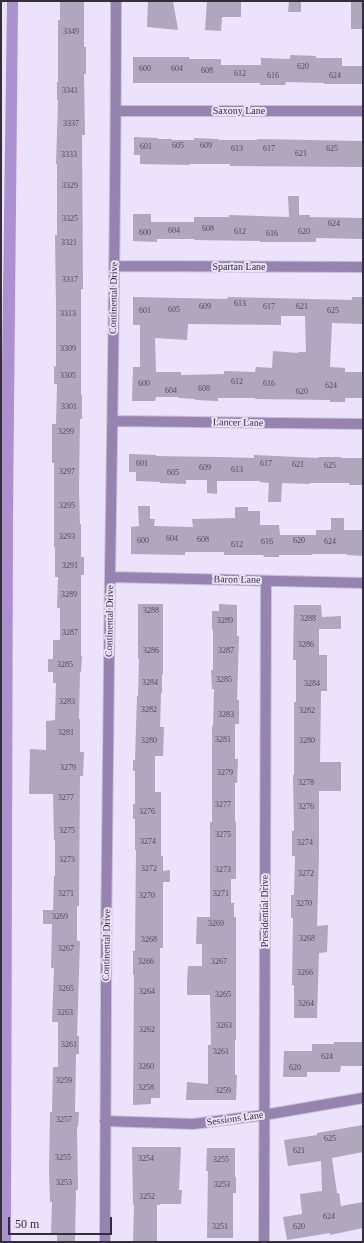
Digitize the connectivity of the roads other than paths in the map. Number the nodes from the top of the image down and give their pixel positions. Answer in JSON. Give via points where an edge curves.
{"nodes":[{"id":1,"x":116,"y":1,"type":"edge"},
{"id":2,"x":116,"y":111,"type":"junction"},
{"id":3,"x":363,"y":111,"type":"edge"},
{"id":4,"x":114,"y":266,"type":"junction"},
{"id":5,"x":363,"y":268,"type":"edge"},
{"id":6,"x":113,"y":421,"type":"junction"},
{"id":7,"x":363,"y":424,"type":"edge"},
{"id":8,"x":110,"y":577,"type":"junction"},
{"id":9,"x":266,"y":581,"type":"junction"},
{"id":10,"x":363,"y":583,"type":"edge"},
{"id":11,"x":363,"y":1098,"type":"edge"},
{"id":12,"x":264,"y":1115,"type":"junction"},
{"id":13,"x":105,"y":1121,"type":"junction"},
{"id":14,"x":105,"y":1242,"type":"edge"},
{"id":15,"x":264,"y":1242,"type":"edge"}],
"edges":[{"from":1,"to":2,"type":"street","name":"Continental Drive"},
{"from":2,"to":3,"type":"street","name":"Saxony Lane"},
{"from":2,"to":4,"type":"street","name":"Continental Drive"},
{"from":4,"to":5,"type":"street","name":"Spartan Lane"},
{"from":4,"to":6,"type":"street","name":"Continental Drive"},
{"from":6,"to":7,"type":"street","name":"Lancer Lane"},
{"from":6,"to":8,"type":"street","name":"Continental Drive"},
{"from":8,"to":9,"type":"street","name":"Baron Lane"},
{"from":8,"to":13,"type":"street","name":"Continental Drive"},
{"from":9,"to":10,"type":"street","name":"Baron Lane"},
{"from":9,"to":12,"type":"street","name":"Presidential Drive"},
{"from":11,"to":12,"type":"street","name":"Sessions Lane"},
{"from":12,"to":13,"type":"street","name":"Sessions Lane","via":[[193,1124]]},
{"from":12,"to":15,"type":"street","name":"Presidential Drive"},
{"from":13,"to":14,"type":"street","name":"Continental Drive"}]}
